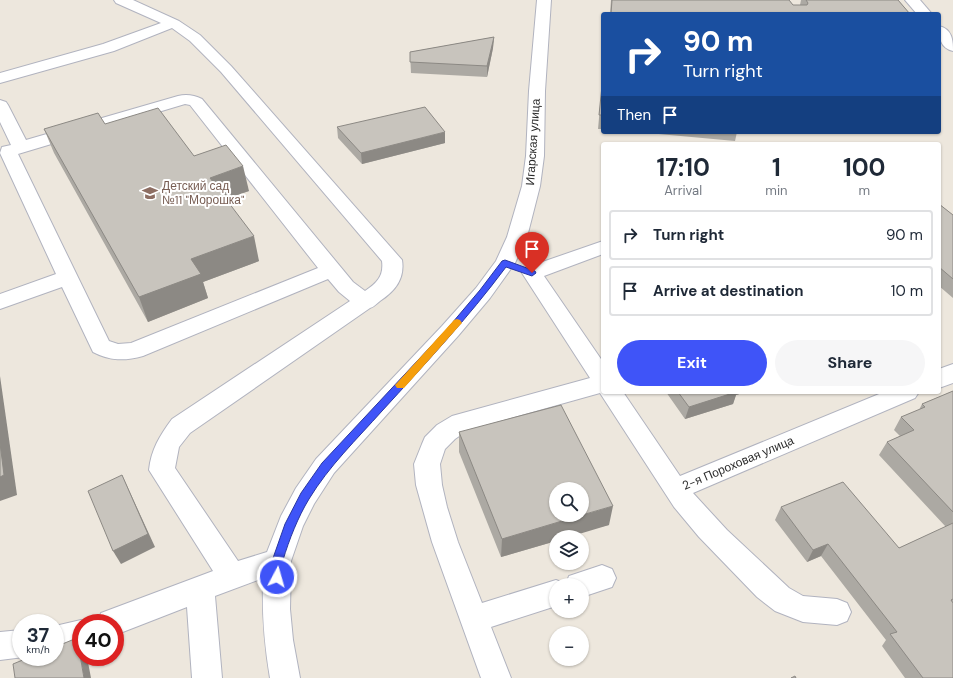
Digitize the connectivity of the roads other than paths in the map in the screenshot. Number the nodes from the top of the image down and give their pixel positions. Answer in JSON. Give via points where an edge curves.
{"nodes":[{"id":1,"x":121,"y":0,"type":"edge"},
{"id":2,"x":544,"y":0,"type":"edge"},
{"id":3,"x":912,"y":0,"type":"edge"},
{"id":4,"x":923,"y":12,"type":"edge"},
{"id":5,"x":172,"y":23,"type":"junction"},
{"id":6,"x":941,"y":32,"type":"edge"},
{"id":7,"x":953,"y":47,"type":"edge"},
{"id":8,"x":0,"y":78,"type":"edge"},
{"id":9,"x":0,"y":105,"type":"edge"},
{"id":10,"x":10,"y":150,"type":"edge"},
{"id":11,"x":601,"y":248,"type":"edge"},
{"id":12,"x":505,"y":263,"type":"junction"},
{"id":13,"x":330,"y":270,"type":"junction"},
{"id":14,"x":532,"y":273,"type":"junction"},
{"id":15,"x":68,"y":277,"type":"junction"},
{"id":16,"x":0,"y":302,"type":"edge"},
{"id":17,"x":366,"y":302,"type":"junction"},
{"id":18,"x":953,"y":373,"type":"edge"},
{"id":19,"x":941,"y":378,"type":"edge"},
{"id":20,"x":601,"y":379,"type":"edge"},
{"id":21,"x":601,"y":383,"type":"edge"},
{"id":22,"x":612,"y":394,"type":"edge"},
{"id":23,"x":902,"y":394,"type":"edge"},
{"id":24,"x":675,"y":489,"type":"junction"},
{"id":25,"x":277,"y":561,"type":"junction"},
{"id":26,"x":232,"y":576,"type":"junction"},
{"id":27,"x":200,"y":589,"type":"junction"},
{"id":28,"x":549,"y":594,"type":"edge"},
{"id":29,"x":837,"y":612,"type":"dead end"},
{"id":30,"x":124,"y":618,"type":"edge"},
{"id":31,"x":474,"y":619,"type":"junction"},
{"id":32,"x":12,"y":645,"type":"edge"},
{"id":33,"x":0,"y":646,"type":"edge"},
{"id":34,"x":207,"y":678,"type":"edge"},
{"id":35,"x":285,"y":678,"type":"edge"},
{"id":36,"x":496,"y":678,"type":"edge"}],
"edges":[{"from":1,"to":5,"type":"street"},
{"from":2,"to":12,"type":"street","name":"Игарская улица","via":[[531,186],[517,237]]},
{"from":3,"to":4,"type":"street"},
{"from":5,"to":8,"type":"street","via":[[110,48]]},
{"from":5,"to":17,"type":"street","via":[[189,34],[226,69],[392,260],[394,271],[390,282]]},
{"from":6,"to":7,"type":"street"},
{"from":9,"to":10,"type":"street"},
{"from":10,"to":13,"type":"street","via":[[177,101],[192,100]]},
{"from":10,"to":15,"type":"street"},
{"from":11,"to":14,"type":"street"},
{"from":12,"to":14,"type":"street"},
{"from":12,"to":25,"type":"street","name":"Игарская улица","via":[[450,331],[325,466],[294,517]]},
{"from":13,"to":15,"type":"street","via":[[135,350],[122,353],[101,346]]},
{"from":13,"to":17,"type":"street","via":[[346,287]]},
{"from":14,"to":20,"type":"street"},
{"from":15,"to":16,"type":"street"},
{"from":17,"to":26,"type":"street","via":[[181,426],[170,441],[163,456],[162,470]]},
{"from":18,"to":19,"type":"street"},
{"from":21,"to":31,"type":"street","via":[[460,423],[434,444],[427,464],[434,507]]},
{"from":22,"to":24,"type":"street","name":"2-я Пороховая улица"},
{"from":23,"to":24,"type":"street","name":"2-я Пороховая улица"},
{"from":24,"to":29,"type":"street","via":[[703,524],[773,593],[792,606],[809,611]]},
{"from":25,"to":26,"type":"street"},
{"from":25,"to":35,"type":"street","name":"Игарская улица","via":[[278,640]]},
{"from":26,"to":27,"type":"street"},
{"from":27,"to":30,"type":"street"},
{"from":27,"to":34,"type":"street"},
{"from":28,"to":31,"type":"street"},
{"from":31,"to":36,"type":"street"},
{"from":32,"to":33,"type":"street"}]}
